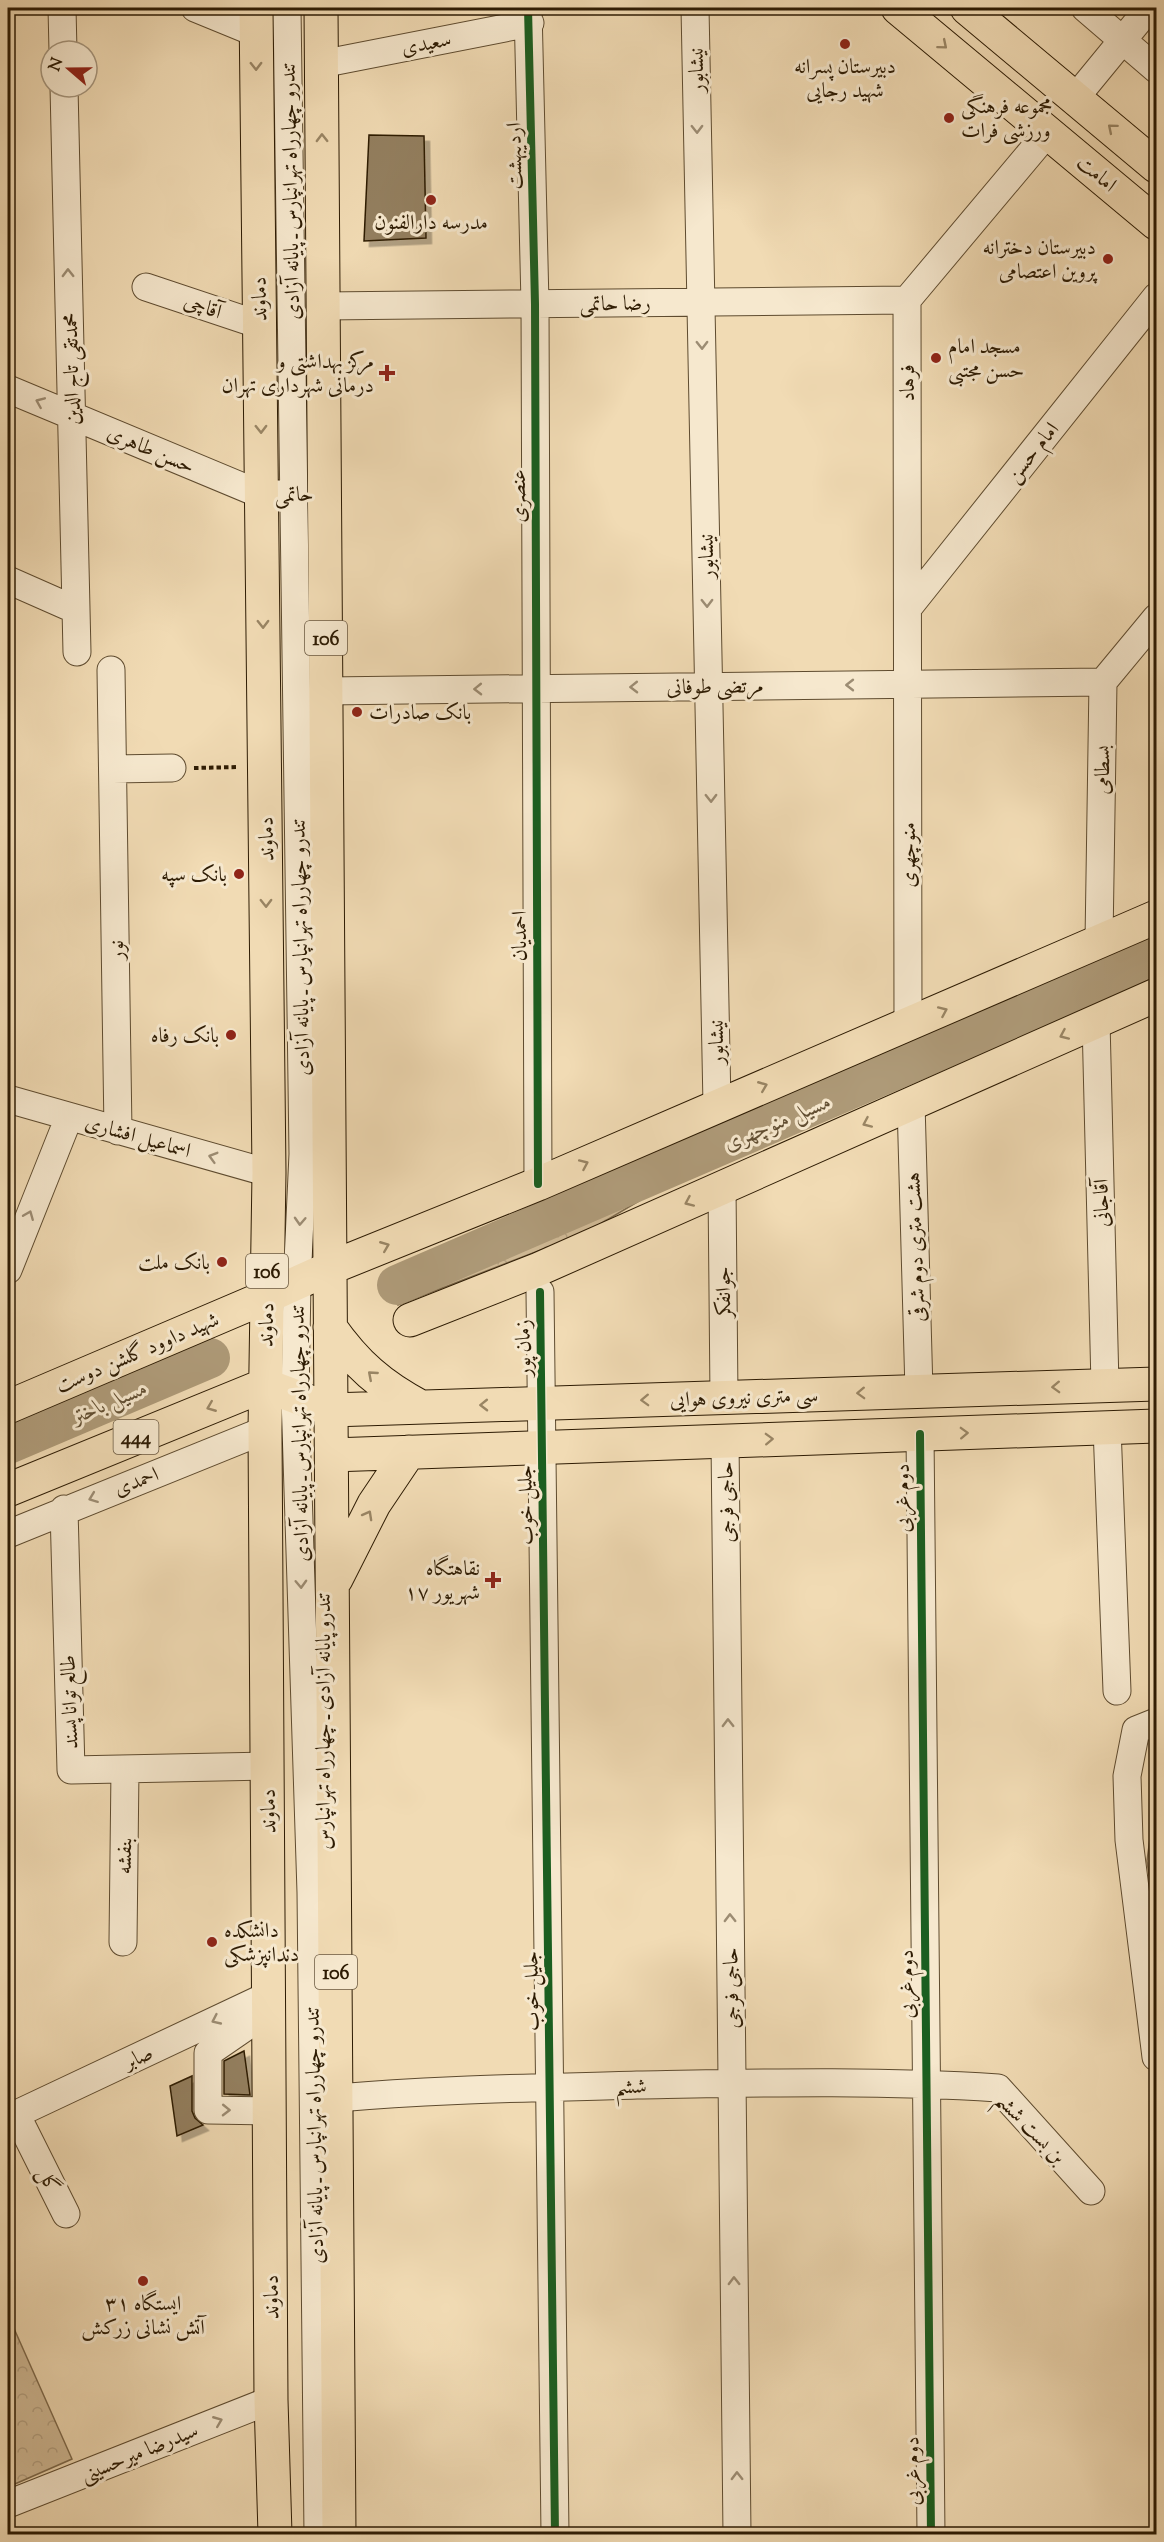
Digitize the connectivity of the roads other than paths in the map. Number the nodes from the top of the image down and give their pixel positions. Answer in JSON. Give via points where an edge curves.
{"nodes":[{"id":1,"x":62,"y":8,"type":"edge"},
{"id":2,"x":195,"y":8,"type":"edge"},
{"id":3,"x":287,"y":8,"type":"edge"},
{"id":4,"x":299,"y":8,"type":"edge"},
{"id":5,"x":321,"y":8,"type":"edge"},
{"id":6,"x":695,"y":8,"type":"edge"},
{"id":7,"x":898,"y":8,"type":"edge"},
{"id":8,"x":967,"y":8,"type":"edge"},
{"id":9,"x":1085,"y":8,"type":"edge"},
{"id":10,"x":1149,"y":8,"type":"edge"},
{"id":11,"x":529,"y":15,"type":"edge"},
{"id":12,"x":256,"y":20,"type":"edge"},
{"id":13,"x":63,"y":39,"type":"edge"},
{"id":14,"x":1123,"y":39,"type":"junction"},
{"id":15,"x":321,"y":64,"type":"junction"},
{"id":16,"x":1156,"y":69,"type":"edge"},
{"id":17,"x":1076,"y":97,"type":"junction"},
{"id":18,"x":64,"y":99,"type":"edge"},
{"id":19,"x":1048,"y":132,"type":"junction"},
{"id":20,"x":1156,"y":166,"type":"edge"},
{"id":21,"x":1156,"y":223,"type":"edge"},
{"id":22,"x":146,"y":287,"type":"dead end"},
{"id":23,"x":1156,"y":297,"type":"edge"},
{"id":24,"x":907,"y":300,"type":"junction"},
{"id":25,"x":701,"y":302,"type":"junction"},
{"id":26,"x":535,"y":304,"type":"junction"},
{"id":27,"x":324,"y":306,"type":"junction"},
{"id":28,"x":260,"y":325,"type":"junction"},
{"id":29,"x":8,"y":389,"type":"edge"},
{"id":30,"x":72,"y":416,"type":"junction"},
{"id":31,"x":325,"y":493,"type":"junction"},
{"id":32,"x":262,"y":495,"type":"junction"},
{"id":33,"x":8,"y":580,"type":"edge"},
{"id":34,"x":908,"y":608,"type":"junction"},
{"id":35,"x":76,"y":610,"type":"junction"},
{"id":36,"x":1156,"y":618,"type":"edge"},
{"id":37,"x":77,"y":652,"type":"dead end"},
{"id":38,"x":111,"y":670,"type":"dead end"},
{"id":39,"x":1103,"y":682,"type":"junction"},
{"id":40,"x":908,"y":684,"type":"junction"},
{"id":41,"x":709,"y":686,"type":"junction"},
{"id":42,"x":536,"y":688,"type":"junction"},
{"id":43,"x":326,"y":691,"type":"junction"},
{"id":44,"x":172,"y":768,"type":"road end"},
{"id":45,"x":112,"y":770,"type":"junction"},
{"id":46,"x":1156,"y":917,"type":"edge"},
{"id":47,"x":1099,"y":941,"type":"junction"},
{"id":48,"x":1156,"y":995,"type":"edge"},
{"id":49,"x":1096,"y":1021,"type":"junction"},
{"id":50,"x":908,"y":1026,"type":"junction"},
{"id":51,"x":8,"y":1099,"type":"edge"},
{"id":52,"x":910,"y":1103,"type":"junction"},
{"id":53,"x":717,"y":1105,"type":"junction"},
{"id":54,"x":69,"y":1117,"type":"junction"},
{"id":55,"x":118,"y":1131,"type":"junction"},
{"id":56,"x":269,"y":1173,"type":"junction"},
{"id":57,"x":538,"y":1184,"type":"junction"},
{"id":58,"x":722,"y":1187,"type":"junction"},
{"id":59,"x":8,"y":1270,"type":"edge"},
{"id":60,"x":316,"y":1275,"type":"junction"},
{"id":61,"x":539,"y":1280,"type":"junction"},
{"id":62,"x":266,"y":1297,"type":"junction"},
{"id":63,"x":410,"y":1320,"type":"dead end"},
{"id":64,"x":330,"y":1327,"type":"junction"},
{"id":65,"x":1156,"y":1384,"type":"edge"},
{"id":66,"x":265,"y":1385,"type":"junction"},
{"id":67,"x":1105,"y":1385,"type":"junction"},
{"id":68,"x":920,"y":1391,"type":"junction"},
{"id":69,"x":724,"y":1397,"type":"junction"},
{"id":70,"x":316,"y":1404,"type":"junction"},
{"id":71,"x":542,"y":1404,"type":"junction"},
{"id":72,"x":8,"y":1407,"type":"edge"},
{"id":73,"x":421,"y":1407,"type":"junction"},
{"id":74,"x":1156,"y":1426,"type":"edge"},
{"id":75,"x":1107,"y":1427,"type":"junction"},
{"id":76,"x":265,"y":1430,"type":"junction"},
{"id":77,"x":920,"y":1434,"type":"junction"},
{"id":78,"x":725,"y":1441,"type":"junction"},
{"id":79,"x":543,"y":1447,"type":"junction"},
{"id":80,"x":409,"y":1452,"type":"junction"},
{"id":81,"x":332,"y":1455,"type":"junction"},
{"id":82,"x":8,"y":1490,"type":"edge"},
{"id":83,"x":64,"y":1509,"type":"junction"},
{"id":84,"x":8,"y":1534,"type":"edge"},
{"id":85,"x":333,"y":1586,"type":"junction"},
{"id":86,"x":1117,"y":1691,"type":"dead end"},
{"id":87,"x":1156,"y":1722,"type":"edge"},
{"id":88,"x":267,"y":1766,"type":"junction"},
{"id":89,"x":125,"y":1769,"type":"junction"},
{"id":90,"x":123,"y":1942,"type":"dead end"},
{"id":91,"x":269,"y":2003,"type":"junction"},
{"id":92,"x":1156,"y":2057,"type":"edge"},
{"id":93,"x":732,"y":2083,"type":"junction"},
{"id":94,"x":925,"y":2083,"type":"junction"},
{"id":95,"x":550,"y":2088,"type":"junction"},
{"id":96,"x":337,"y":2098,"type":"junction"},
{"id":97,"x":270,"y":2111,"type":"junction"},
{"id":98,"x":12,"y":2116,"type":"edge"},
{"id":99,"x":1091,"y":2191,"type":"dead end"},
{"id":100,"x":66,"y":2214,"type":"dead end"},
{"id":101,"x":271,"y":2400,"type":"junction"},
{"id":102,"x":8,"y":2504,"type":"edge"},
{"id":103,"x":275,"y":2535,"type":"edge"},
{"id":104,"x":318,"y":2535,"type":"edge"},
{"id":105,"x":328,"y":2535,"type":"edge"},
{"id":106,"x":339,"y":2535,"type":"edge"},
{"id":107,"x":555,"y":2535,"type":"edge"},
{"id":108,"x":737,"y":2535,"type":"edge"},
{"id":109,"x":931,"y":2535,"type":"edge"}],
"edges":[{"from":1,"to":13,"type":"street"},
{"from":2,"to":12,"type":"street"},
{"from":3,"to":60,"type":"street","name":"تندرو چهارراه تهرانپارس ـ پایانه آزادی","one_way":true,"via":[[303,1154]]},
{"from":4,"to":60,"type":"street","name":"تندرو پایانه آزادی ـ چهارراه تهرانپارس"},
{"from":5,"to":15,"type":"main road","number":"106"},
{"from":6,"to":25,"type":"street","name":"نیشابور","one_way":true},
{"from":7,"to":19,"type":"main road","name":"امامت","one_way":true},
{"from":8,"to":17,"type":"main road","name":"امامت"},
{"from":9,"to":14,"type":"street"},
{"from":10,"to":14,"type":"street"},
{"from":11,"to":15,"type":"street","name":"سعیدی"},
{"from":11,"to":26,"type":"street","name":"اردیبهشت"},
{"from":12,"to":28,"type":"main road","name":"دماوند","number":"106","one_way":true},
{"from":14,"to":16,"type":"street"},
{"from":14,"to":17,"type":"street"},
{"from":27,"to":15,"type":"main road","number":"106","one_way":true},
{"from":20,"to":17,"type":"main road","name":"امامت","one_way":true},
{"from":30,"to":18,"type":"street","name":"محمدتقی تاج الدین","one_way":true},
{"from":19,"to":21,"type":"main road","name":"امامت"},
{"from":19,"to":24,"type":"street"},
{"from":22,"to":28,"type":"street","name":"آقاچی"},
{"from":23,"to":34,"type":"street","name":"امام حسن"},
{"from":24,"to":25,"type":"street","name":"رضا حاتمی"},
{"from":24,"to":34,"type":"street","name":"فرهاد"},
{"from":25,"to":26,"type":"street","name":"رضا حاتمی"},
{"from":25,"to":41,"type":"street","name":"نیشابور","one_way":true},
{"from":26,"to":27,"type":"street","name":"رضا حاتمی"},
{"from":26,"to":42,"type":"street","name":"عنصری"},
{"from":27,"to":31,"type":"main road","number":"106"},
{"from":28,"to":32,"type":"main road","name":"دماوند","number":"106","one_way":true},
{"from":30,"to":29,"type":"street","name":"حسن طاهری","one_way":true},
{"from":30,"to":32,"type":"street","name":"حسن طاهری"},
{"from":30,"to":35,"type":"street","name":"محمدتقی تاج الدین"},
{"from":31,"to":32,"type":"street","name":"حاتمی"},
{"from":31,"to":43,"type":"main road","number":"106"},
{"from":32,"to":56,"type":"main road","name":"دماوند","number":"106","one_way":true},
{"from":33,"to":35,"type":"street"},
{"from":34,"to":40,"type":"street","name":"فرهاد"},
{"from":35,"to":37,"type":"street","name":"محمدتقی تاج الدین"},
{"from":36,"to":39,"type":"street"},
{"from":38,"to":45,"type":"street","name":"نور"},
{"from":39,"to":40,"type":"street","name":"مرتضی طوفانی"},
{"from":39,"to":47,"type":"street","name":"بسطامی"},
{"from":40,"to":41,"type":"street","name":"مرتضی طوفانی","one_way":true},
{"from":40,"to":50,"type":"street","name":"منوچهری"},
{"from":41,"to":42,"type":"street","name":"مرتضی طوفانی","one_way":true},
{"from":41,"to":53,"type":"street","name":"نیشابور","one_way":true},
{"from":42,"to":43,"type":"street","name":"مرتضی طوفانی","one_way":true},
{"from":42,"to":57,"type":"street","name":"احمدیان"},
{"from":43,"to":60,"type":"main road","number":"106"},
{"from":44,"to":45,"type":"street"},
{"from":45,"to":55,"type":"street","name":"نور"},
{"from":46,"to":47,"type":"main road"},
{"from":50,"to":47,"type":"main road","one_way":true},
{"from":48,"to":49,"type":"main road"},
{"from":49,"to":52,"type":"main road","one_way":true},
{"from":49,"to":67,"type":"street","name":"آقاجانی"},
{"from":53,"to":50,"type":"main road","one_way":true},
{"from":51,"to":54,"type":"street","name":"اسماعیل افشاری"},
{"from":52,"to":58,"type":"main road","one_way":true},
{"from":52,"to":68,"type":"street","name":"هشت متری دوم شرقی"},
{"from":57,"to":53,"type":"main road","one_way":true},
{"from":54,"to":55,"type":"street","name":"اسماعیل افشاری"},
{"from":59,"to":54,"type":"street","one_way":true},
{"from":56,"to":55,"type":"street","name":"اسماعیل افشاری","one_way":true},
{"from":56,"to":62,"type":"main road","name":"دماوند","number":"106"},
{"from":60,"to":57,"type":"main road","one_way":true},
{"from":58,"to":61,"type":"main road","one_way":true},
{"from":58,"to":69,"type":"street","name":"جوانفکر"},
{"from":60,"to":62,"type":"main road","name":"شهید داوود گلشن دوست"},
{"from":60,"to":64,"type":"main road","number":"106"},
{"from":60,"to":70,"type":"street","name":"تندرو پایانه آزادی ـ چهارراه تهرانپارس"},
{"from":61,"to":63,"type":"main road"},
{"from":61,"to":71,"type":"street","name":"زمان پور"},
{"from":62,"to":66,"type":"main road","name":"دماوند","number":"106"},
{"from":62,"to":72,"type":"main road","name":"شهید داوود گلشن دوست"},
{"from":64,"to":70,"type":"main road","number":"106"},
{"from":73,"to":64,"type":"main road","one_way":true,"via":[[391,1391],[369,1373]]},
{"from":65,"to":67,"type":"main road","name":"سی متری نیروی هوایی"},
{"from":66,"to":70,"type":"main road"},
{"from":66,"to":76,"type":"main road","name":"دماوند","number":"106"},
{"from":66,"to":82,"type":"main road","number":"444","one_way":true},
{"from":67,"to":68,"type":"main road","name":"سی متری نیروی هوایی","one_way":true},
{"from":68,"to":69,"type":"main road","name":"سی متری نیروی هوایی","one_way":true},
{"from":69,"to":71,"type":"main road","name":"سی متری نیروی هوایی","one_way":true},
{"from":70,"to":73,"type":"main road","name":"سی متری نیروی هوایی"},
{"from":70,"to":81,"type":"main road","number":"106"},
{"from":70,"to":104,"type":"street","name":"تندرو چهارراه تهرانپارس ـ پایانه آزادی","one_way":true,"via":[[311,1892]]},
{"from":70,"to":105,"type":"street","name":"تندرو پایانه آزادی ـ چهارراه تهرانپارس"},
{"from":71,"to":73,"type":"main road","name":"سی متری نیروی هوایی","one_way":true},
{"from":71,"to":79,"type":"street","name":"زمان پور"},
{"from":74,"to":75,"type":"main road","name":"سی متری نیروی هوایی"},
{"from":77,"to":75,"type":"main road","name":"سی متری نیروی هوایی","one_way":true},
{"from":75,"to":86,"type":"street"},
{"from":76,"to":83,"type":"street","name":"احمدی","one_way":true},
{"from":76,"to":88,"type":"main road","name":"دماوند","number":"106"},
{"from":78,"to":77,"type":"main road","name":"سی متری نیروی هوایی","one_way":true},
{"from":77,"to":94,"type":"street","name":"دوم غربی"},
{"from":78,"to":79,"type":"main road","name":"سی متری نیروی هوایی"},
{"from":93,"to":78,"type":"street","name":"حاجی فرجی","one_way":true},
{"from":79,"to":80,"type":"main road","name":"سی متری نیروی هوایی"},
{"from":79,"to":95,"type":"street","name":"جلیل خوب"},
{"from":80,"to":81,"type":"main road","name":"سی متری نیروی هوایی"},
{"from":85,"to":80,"type":"main road","one_way":true,"via":[[369,1513]]},
{"from":81,"to":85,"type":"main road","number":"106"},
{"from":83,"to":84,"type":"street","name":"احمدی"},
{"from":83,"to":89,"type":"street","name":"طالع توانا پسند","via":[[71,1770]]},
{"from":85,"to":96,"type":"main road","number":"106"},
{"from":87,"to":92,"type":"street","via":[[1136,1730],[1127,1776],[1129,1840]]},
{"from":88,"to":89,"type":"street","name":"طالع توانا پسند"},
{"from":88,"to":91,"type":"main road","name":"دماوند","number":"106"},
{"from":89,"to":90,"type":"street","name":"بنفشه"},
{"from":91,"to":97,"type":"main road","name":"دماوند","number":"106"},
{"from":91,"to":97,"type":"street","one_way":true,"via":[[207,2053],[208,2110]]},
{"from":91,"to":98,"type":"street","name":"صابر","one_way":true},
{"from":93,"to":94,"type":"street","name":"ششم"},
{"from":93,"to":95,"type":"street","name":"ششم"},
{"from":108,"to":93,"type":"street","name":"حاجی فرجی","one_way":true},
{"from":94,"to":99,"type":"street","name":"بن بست ششم","via":[[998,2088]]},
{"from":94,"to":109,"type":"street","name":"دوم غربی"},
{"from":95,"to":96,"type":"street","name":"ششم"},
{"from":95,"to":107,"type":"street","name":"جلیل خوب"},
{"from":96,"to":106,"type":"main road","number":"106"},
{"from":97,"to":101,"type":"main road","name":"دماوند","number":"106"},
{"from":98,"to":100,"type":"street","name":"گل"},
{"from":102,"to":101,"type":"street","name":"سیدرضا میرحسینی","one_way":true},
{"from":101,"to":103,"type":"main road","name":"دماوند","number":"106"}]}
